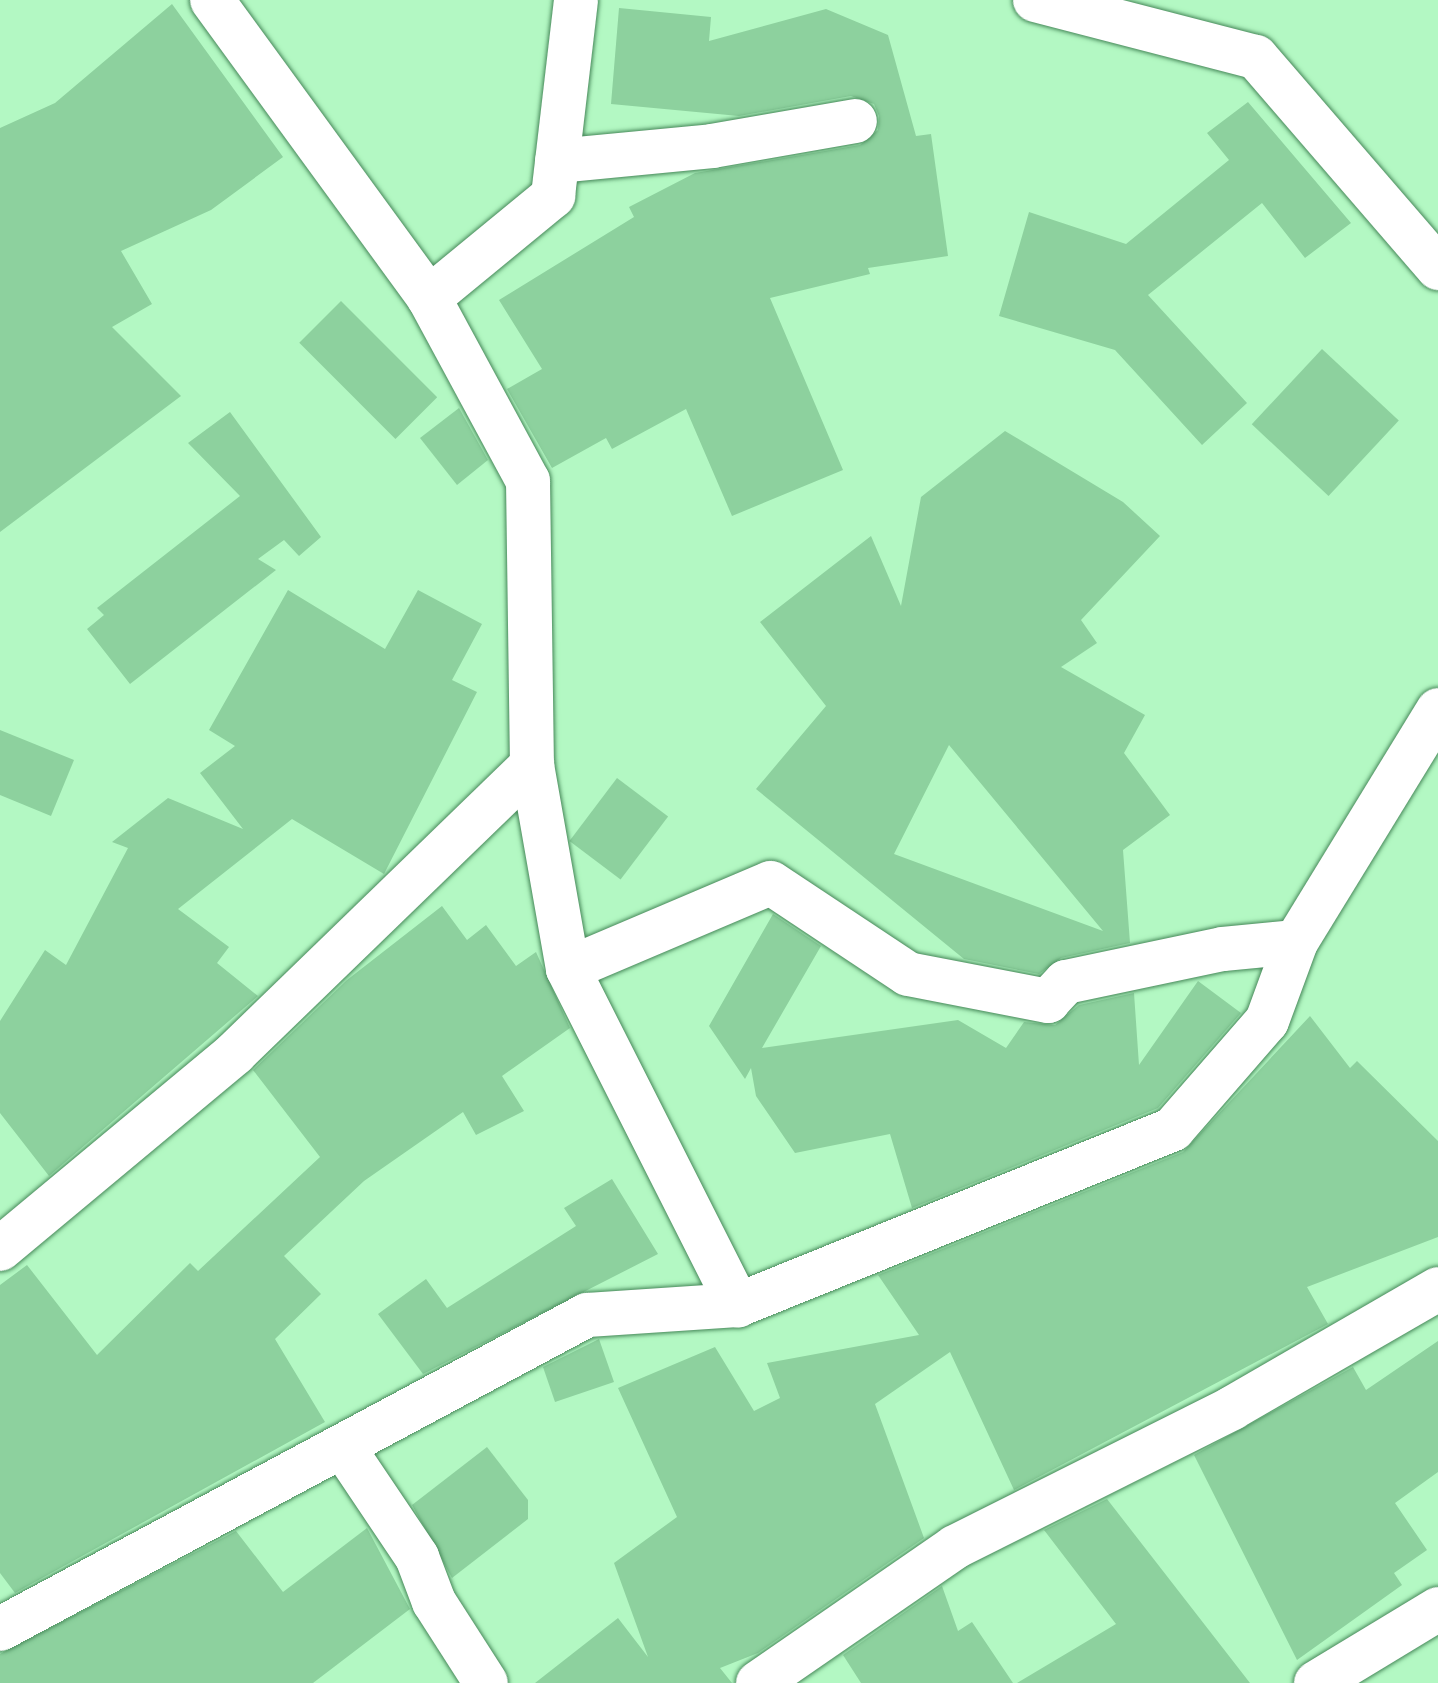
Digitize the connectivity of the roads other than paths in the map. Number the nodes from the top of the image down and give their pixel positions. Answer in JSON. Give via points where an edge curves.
{"nodes":[{"id":1,"x":212,"y":0,"type":"edge"},
{"id":2,"x":576,"y":0,"type":"edge"},
{"id":3,"x":1040,"y":1,"type":"edge"},
{"id":4,"x":855,"y":121,"type":"dead end"},
{"id":5,"x":557,"y":161,"type":"junction"},
{"id":6,"x":1438,"y":268,"type":"edge"},
{"id":7,"x":429,"y":298,"type":"junction"},
{"id":8,"x":1438,"y":710,"type":"edge"},
{"id":9,"x":532,"y":765,"type":"junction"},
{"id":10,"x":1296,"y":942,"type":"junction"},
{"id":11,"x":568,"y":969,"type":"junction"},
{"id":12,"x":0,"y":1249,"type":"edge"},
{"id":13,"x":1438,"y":1289,"type":"edge"},
{"id":14,"x":738,"y":1305,"type":"junction"},
{"id":15,"x":343,"y":1447,"type":"junction"},
{"id":16,"x":1438,"y":1609,"type":"edge"},
{"id":17,"x":0,"y":1629,"type":"edge"},
{"id":18,"x":486,"y":1683,"type":"edge"},
{"id":19,"x":758,"y":1683,"type":"edge"},
{"id":20,"x":1316,"y":1683,"type":"edge"}],
"edges":[{"from":1,"to":7,"type":"street"},
{"from":2,"to":5,"type":"street"},
{"from":3,"to":6,"type":"street","via":[[1256,57]]},
{"from":4,"to":5,"type":"street","via":[[712,146]]},
{"from":5,"to":7,"type":"street","via":[[553,196]]},
{"from":7,"to":9,"type":"street","via":[[528,481]]},
{"from":8,"to":10,"type":"street"},
{"from":9,"to":11,"type":"street"},
{"from":9,"to":12,"type":"street","via":[[235,1053]]},
{"from":10,"to":11,"type":"street","via":[[1223,949],[1066,982],[1048,1001],[908,974],[771,883]]},
{"from":10,"to":14,"type":"street","via":[[1267,1021],[1173,1129]]},
{"from":11,"to":14,"type":"street"},
{"from":13,"to":19,"type":"street","via":[[1232,1408],[955,1547]]},
{"from":14,"to":15,"type":"street","via":[[587,1315]]},
{"from":15,"to":17,"type":"street"},
{"from":15,"to":18,"type":"street","via":[[417,1557],[434,1602]]},
{"from":16,"to":20,"type":"street"}]}
